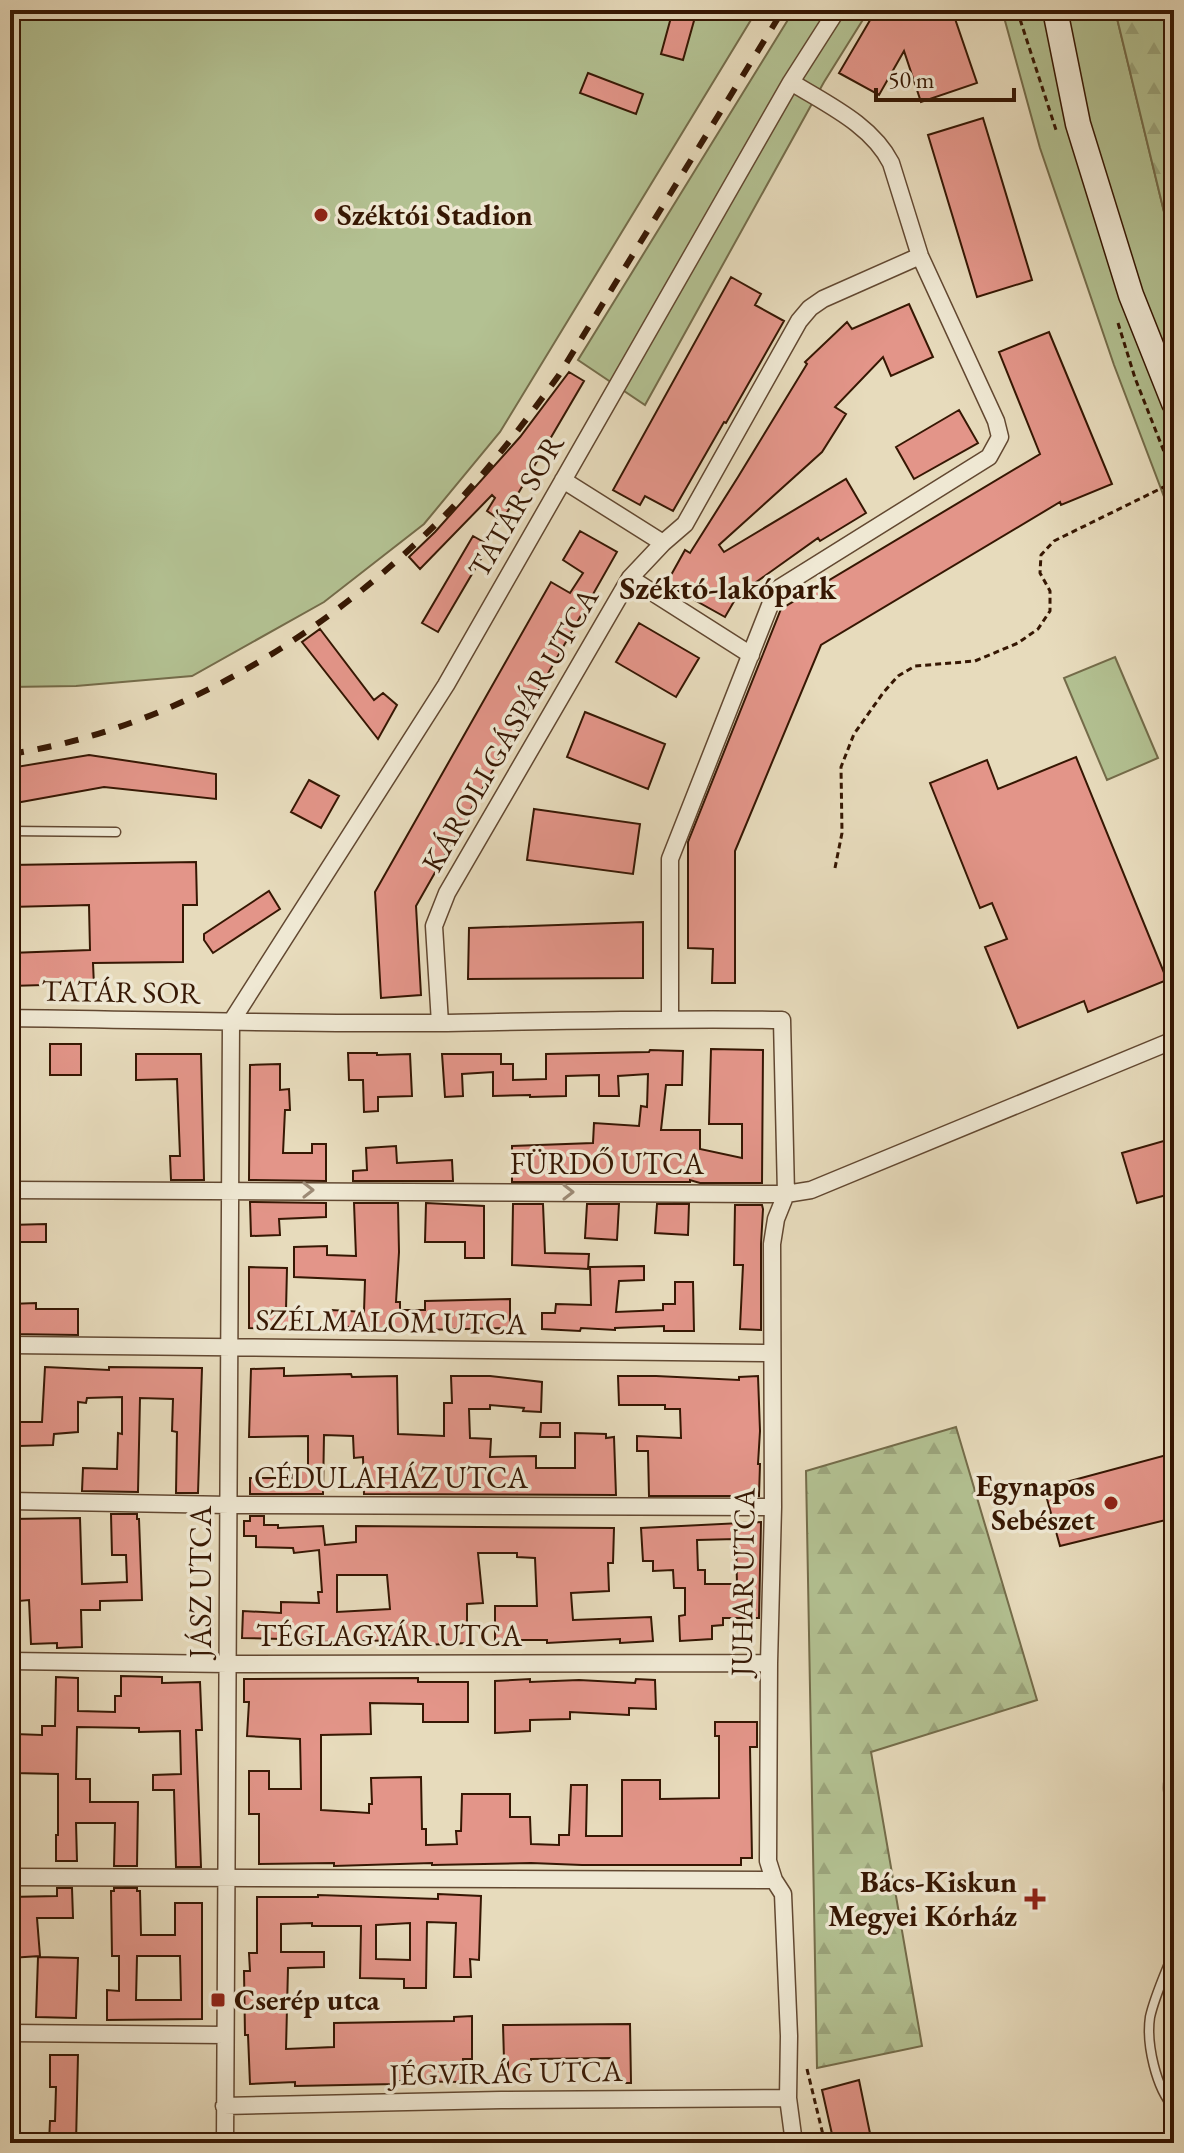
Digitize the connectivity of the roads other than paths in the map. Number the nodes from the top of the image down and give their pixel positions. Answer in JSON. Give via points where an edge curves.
{"nodes":[{"id":1,"x":837,"y":10,"type":"edge"},
{"id":2,"x":1055,"y":10,"type":"edge"},
{"id":3,"x":791,"y":82,"type":"junction"},
{"id":4,"x":920,"y":256,"type":"junction"},
{"id":5,"x":1174,"y":403,"type":"edge"},
{"id":6,"x":563,"y":480,"type":"junction"},
{"id":7,"x":663,"y":543,"type":"junction"},
{"id":8,"x":630,"y":578,"type":"junction"},
{"id":9,"x":751,"y":655,"type":"junction"},
{"id":10,"x":10,"y":831,"type":"edge"},
{"id":11,"x":116,"y":832,"type":"dead end"},
{"id":12,"x":10,"y":1018,"type":"edge"},
{"id":13,"x":670,"y":1018,"type":"junction"},
{"id":14,"x":782,"y":1020,"type":"joint"},
{"id":15,"x":231,"y":1022,"type":"junction"},
{"id":16,"x":440,"y":1023,"type":"junction"},
{"id":17,"x":1174,"y":1040,"type":"edge"},
{"id":18,"x":10,"y":1190,"type":"edge"},
{"id":19,"x":230,"y":1190,"type":"junction"},
{"id":20,"x":786,"y":1194,"type":"junction"},
{"id":21,"x":10,"y":1345,"type":"edge"},
{"id":22,"x":229,"y":1348,"type":"junction"},
{"id":23,"x":772,"y":1353,"type":"junction"},
{"id":24,"x":10,"y":1501,"type":"edge"},
{"id":25,"x":229,"y":1505,"type":"junction"},
{"id":26,"x":773,"y":1507,"type":"junction"},
{"id":27,"x":10,"y":1661,"type":"edge"},
{"id":28,"x":769,"y":1663,"type":"junction"},
{"id":29,"x":228,"y":1664,"type":"junction"},
{"id":30,"x":1174,"y":1763,"type":"edge"},
{"id":31,"x":1174,"y":1820,"type":"edge"},
{"id":32,"x":10,"y":1877,"type":"edge"},
{"id":33,"x":227,"y":1877,"type":"junction"},
{"id":34,"x":774,"y":1880,"type":"junction"},
{"id":35,"x":1174,"y":1951,"type":"edge"},
{"id":36,"x":10,"y":2033,"type":"edge"},
{"id":37,"x":225,"y":2035,"type":"junction"},
{"id":38,"x":788,"y":2098,"type":"junction"},
{"id":39,"x":224,"y":2106,"type":"junction"},
{"id":40,"x":1174,"y":2108,"type":"edge"},
{"id":41,"x":225,"y":2143,"type":"edge"},
{"id":42,"x":794,"y":2143,"type":"edge"}],
"edges":[{"from":1,"to":3,"type":"street","name":"TATÁR SOR"},
{"from":2,"to":5,"type":"street","via":[[1078,124],[1131,295]]},
{"from":3,"to":4,"type":"street","via":[[862,127],[885,151]]},
{"from":3,"to":6,"type":"street","name":"TATÁR SOR"},
{"from":4,"to":7,"type":"street","name":"KÁROLI GÁSPÁR UTCA","via":[[810,308],[685,524]]},
{"from":4,"to":9,"type":"street","via":[[1000,437],[989,457],[776,590]]},
{"from":6,"to":7,"type":"street"},
{"from":6,"to":15,"type":"street","name":"TATÁR SOR","via":[[446,685]]},
{"from":7,"to":8,"type":"street","name":"KÁROLI GÁSPÁR UTCA"},
{"from":8,"to":9,"type":"street"},
{"from":8,"to":16,"type":"street","name":"KÁROLI GÁSPÁR UTCA","via":[[447,893],[434,926]]},
{"from":9,"to":13,"type":"street","via":[[670,859]]},
{"from":10,"to":11,"type":"lane"},
{"from":12,"to":15,"type":"street","name":"TATÁR SOR"},
{"from":13,"to":14,"type":"street","name":"TATÁR SOR"},
{"from":13,"to":16,"type":"street","name":"TATÁR SOR"},
{"from":14,"to":20,"type":"street","name":"JUHAR UTCA"},
{"from":15,"to":16,"type":"street","name":"TATÁR SOR"},
{"from":15,"to":19,"type":"street","name":"JÁSZ UTCA"},
{"from":17,"to":20,"type":"street","name":"FÜRDŐ UTCA","via":[[811,1190]]},
{"from":18,"to":19,"type":"street","name":"FÜRDŐ UTCA"},
{"from":19,"to":20,"type":"street","name":"FÜRDŐ UTCA","one_way":true},
{"from":19,"to":22,"type":"street","name":"JÁSZ UTCA"},
{"from":20,"to":23,"type":"street","name":"JUHAR UTCA","via":[[772,1244]]},
{"from":21,"to":22,"type":"street","name":"SZÉLMALOM UTCA"},
{"from":22,"to":23,"type":"street","name":"SZÉLMALOM UTCA"},
{"from":22,"to":25,"type":"street","name":"JÁSZ UTCA"},
{"from":23,"to":26,"type":"street","name":"JUHAR UTCA"},
{"from":24,"to":25,"type":"street","name":"CÉDULAHÁZ UTCA"},
{"from":25,"to":26,"type":"street","name":"CÉDULAHÁZ UTCA"},
{"from":25,"to":29,"type":"street","name":"JÁSZ UTCA"},
{"from":26,"to":28,"type":"street","name":"JUHAR UTCA"},
{"from":27,"to":29,"type":"street","name":"TÉGLAGYÁR UTCA"},
{"from":28,"to":29,"type":"street","name":"TÉGLAGYÁR UTCA"},
{"from":28,"to":34,"type":"street","name":"JUHAR UTCA","via":[[768,1861]]},
{"from":29,"to":33,"type":"street","name":"JÁSZ UTCA"},
{"from":30,"to":31,"type":"lane","via":[[1166,1789]]},
{"from":32,"to":33,"type":"street"},
{"from":33,"to":34,"type":"street"},
{"from":33,"to":37,"type":"street","name":"JÁSZ UTCA"},
{"from":34,"to":38,"type":"street","name":"JUHAR UTCA","via":[[783,1894]]},
{"from":35,"to":40,"type":"lane","via":[[1149,2027],[1159,2086]]},
{"from":36,"to":37,"type":"street"},
{"from":37,"to":39,"type":"street","name":"JÁSZ UTCA"},
{"from":38,"to":39,"type":"street","name":"JÉGVIRÁG UTCA"},
{"from":38,"to":42,"type":"street","name":"JUHAR UTCA"},
{"from":39,"to":41,"type":"street","name":"JÁSZ UTCA"}]}
